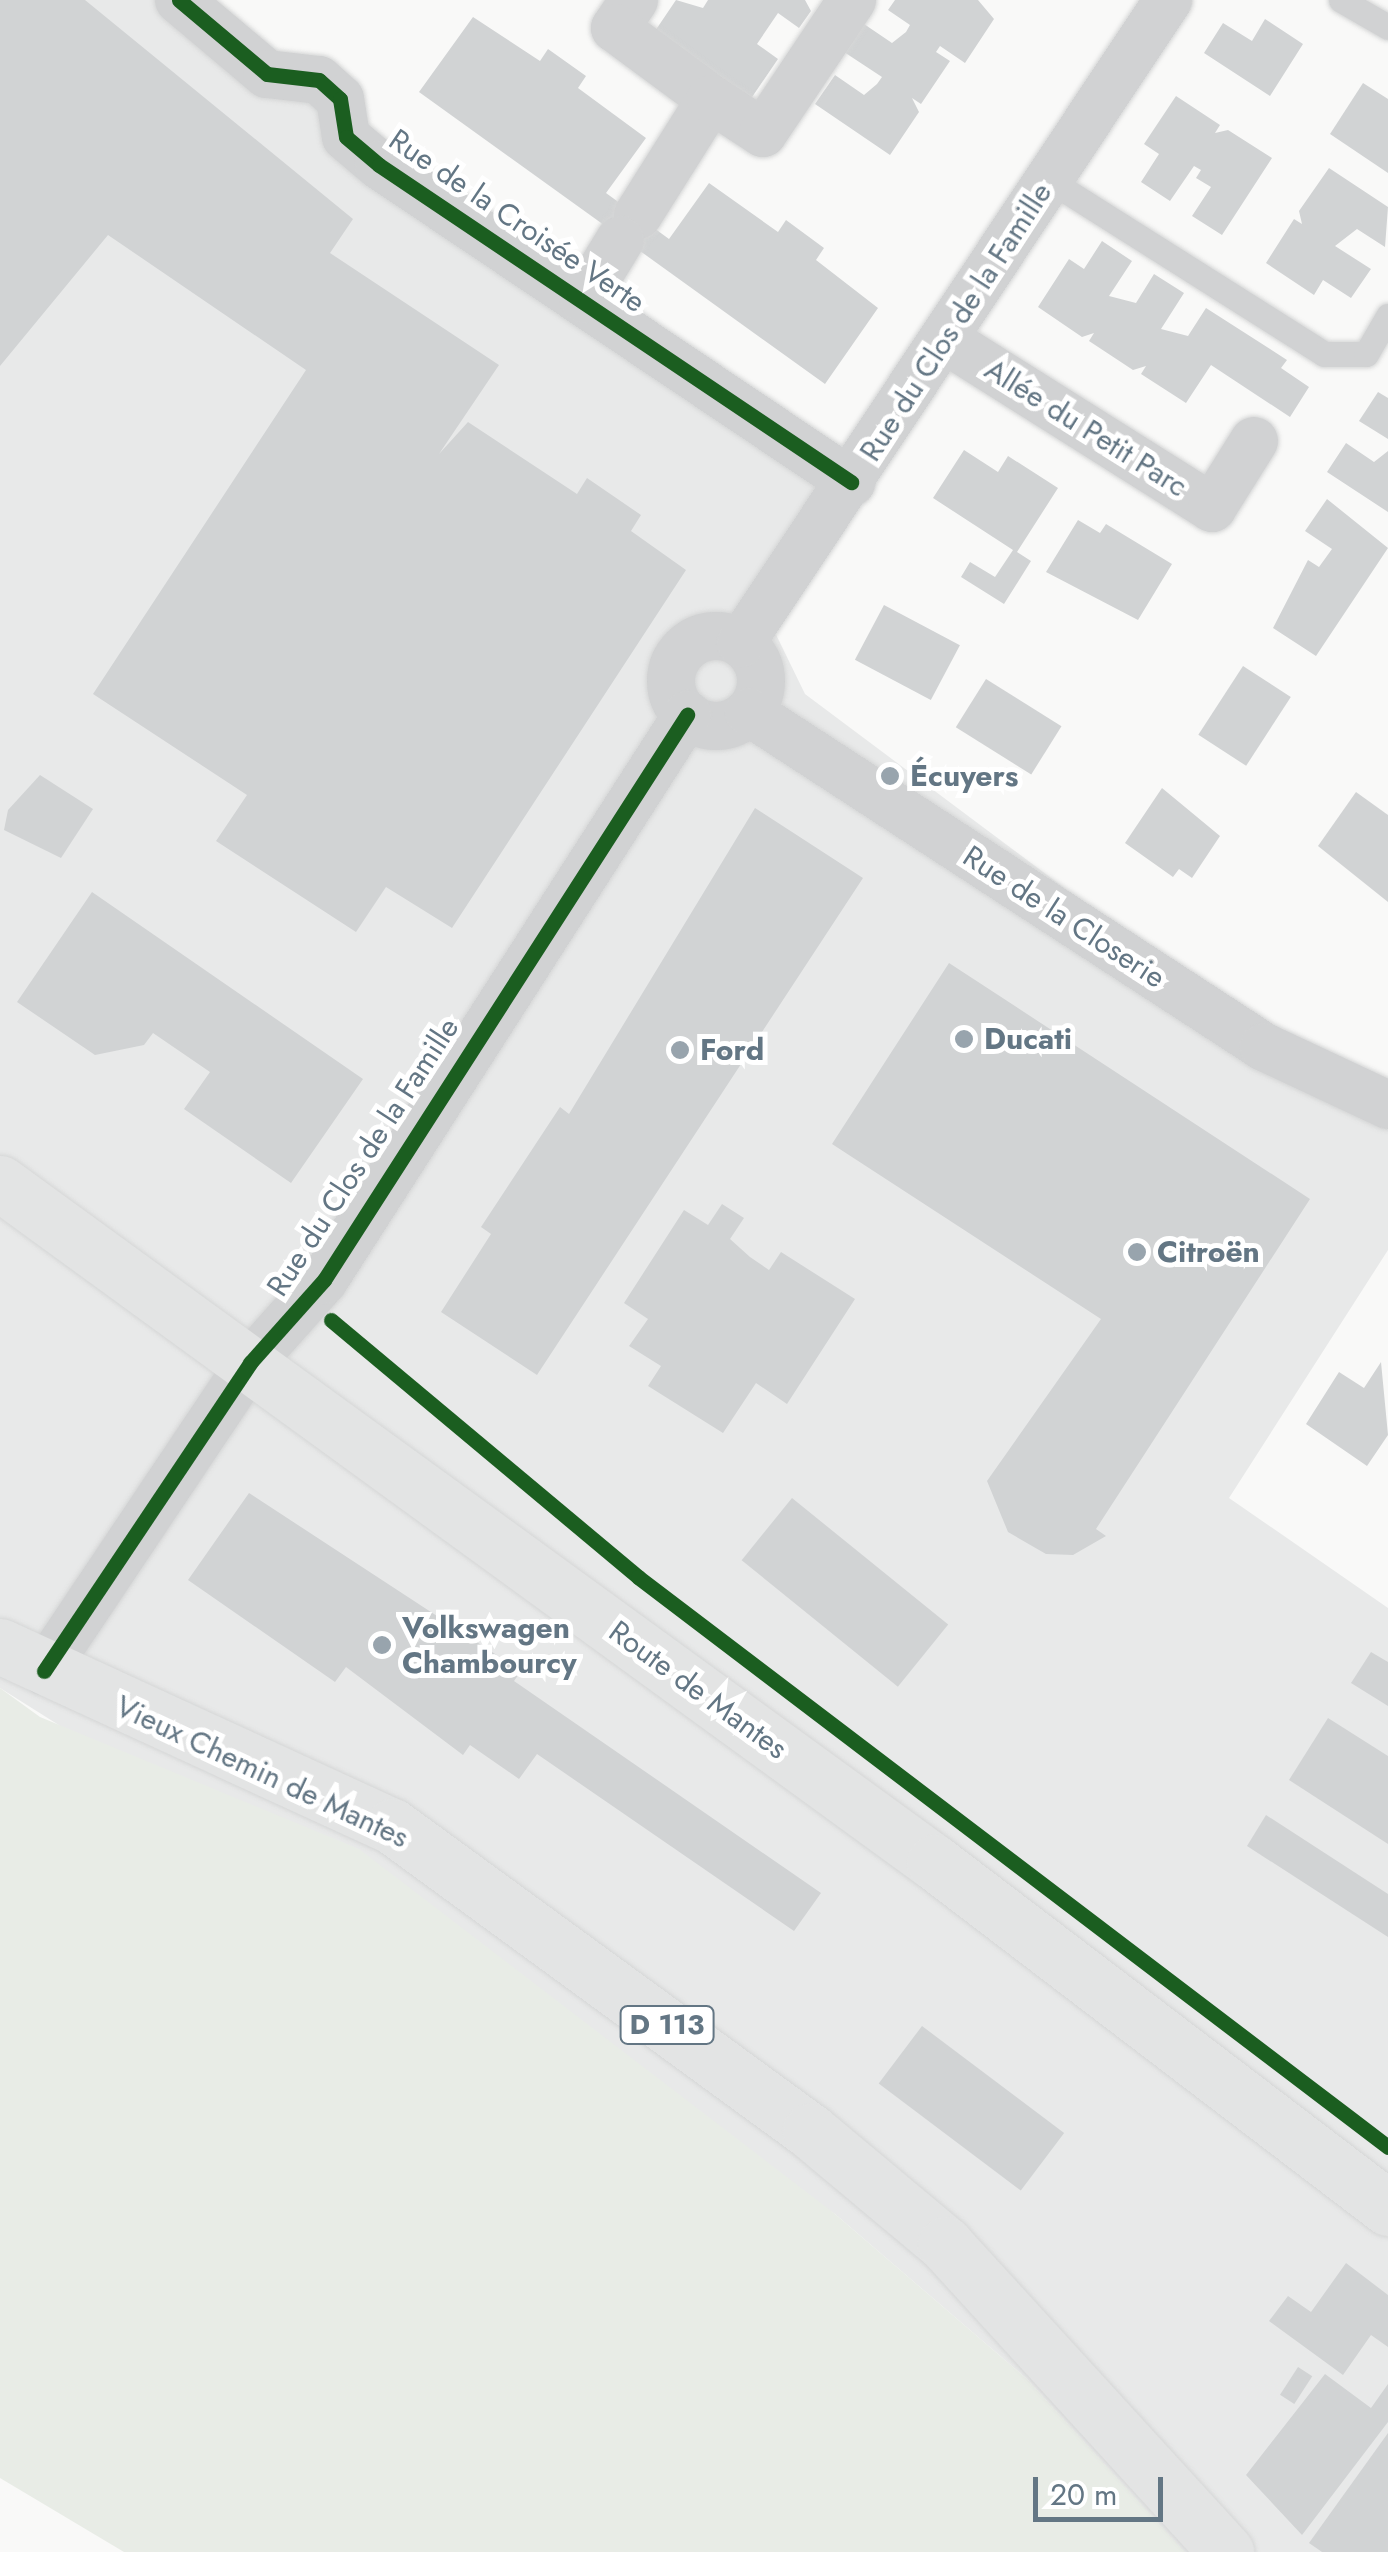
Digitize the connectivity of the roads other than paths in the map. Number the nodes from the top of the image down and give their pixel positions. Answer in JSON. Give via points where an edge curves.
{"nodes":[{"id":1,"x":178,"y":0,"type":"edge"},
{"id":2,"x":634,"y":0,"type":"edge"},
{"id":3,"x":852,"y":0,"type":"edge"},
{"id":4,"x":1168,"y":0,"type":"edge"},
{"id":5,"x":1340,"y":0,"type":"edge"},
{"id":6,"x":1388,"y":27,"type":"edge"},
{"id":7,"x":710,"y":99,"type":"junction"},
{"id":8,"x":1049,"y":180,"type":"junction"},
{"id":9,"x":584,"y":299,"type":"junction"},
{"id":10,"x":1388,"y":316,"type":"edge"},
{"id":11,"x":944,"y":339,"type":"junction"},
{"id":12,"x":1254,"y":442,"type":"dead end"},
{"id":13,"x":851,"y":482,"type":"junction"},
{"id":14,"x":741,"y":643,"type":"junction"},
{"id":15,"x":749,"y":712,"type":"junction"},
{"id":16,"x":687,"y":715,"type":"junction"},
{"id":17,"x":1388,"y":1104,"type":"edge"},
{"id":18,"x":0,"y":1183,"type":"edge"},
{"id":19,"x":250,"y":1363,"type":"junction"},
{"id":20,"x":22,"y":1659,"type":"edge"},
{"id":21,"x":1388,"y":2208,"type":"edge"},
{"id":22,"x":1226,"y":2552,"type":"edge"}],
"edges":[{"from":1,"to":9,"type":"street","name":"Rue de la Croisée Verte","via":[[268,74],[319,80],[340,99],[346,137],[368,156]]},
{"from":2,"to":7,"type":"street","via":[[615,28]]},
{"from":3,"to":7,"type":"street","via":[[763,133]]},
{"from":4,"to":8,"type":"street","name":"Rue du Clos de la Famille"},
{"from":5,"to":6,"type":"lane"},
{"from":7,"to":9,"type":"street"},
{"from":8,"to":10,"type":"lane","via":[[1324,354],[1366,354]]},
{"from":8,"to":11,"type":"street","name":"Rue du Clos de la Famille"},
{"from":9,"to":13,"type":"street","name":"Rue de la Croisée Verte"},
{"from":11,"to":12,"type":"street","name":"Allée du Petit Parc","via":[[1212,508]]},
{"from":11,"to":13,"type":"street","name":"Rue du Clos de la Famille"},
{"from":13,"to":14,"type":"street","name":"Rue du Clos de la Famille"},
{"from":14,"to":15,"type":"street","via":[[761,676]]},
{"from":14,"to":16,"type":"street","via":[[712,636],[676,660],[672,690]]},
{"from":15,"to":16,"type":"street","via":[[712,726]]},
{"from":15,"to":17,"type":"street","name":"Rue de la Closerie","via":[[1264,1047]]},
{"from":16,"to":19,"type":"street","name":"Rue du Clos de la Famille","via":[[324,1280]]},
{"from":18,"to":19,"type":"main road","name":"Route de Mantes"},
{"from":19,"to":20,"type":"street","name":"Rue du Clos de la Famille"},
{"from":19,"to":21,"type":"main road","name":"Route de Mantes","via":[[934,1862]]},
{"from":20,"to":22,"type":"main road","name":"Vieux Chemin de Mantes","number":"D 113","via":[[392,1826],[780,2108],[944,2244]]}]}
